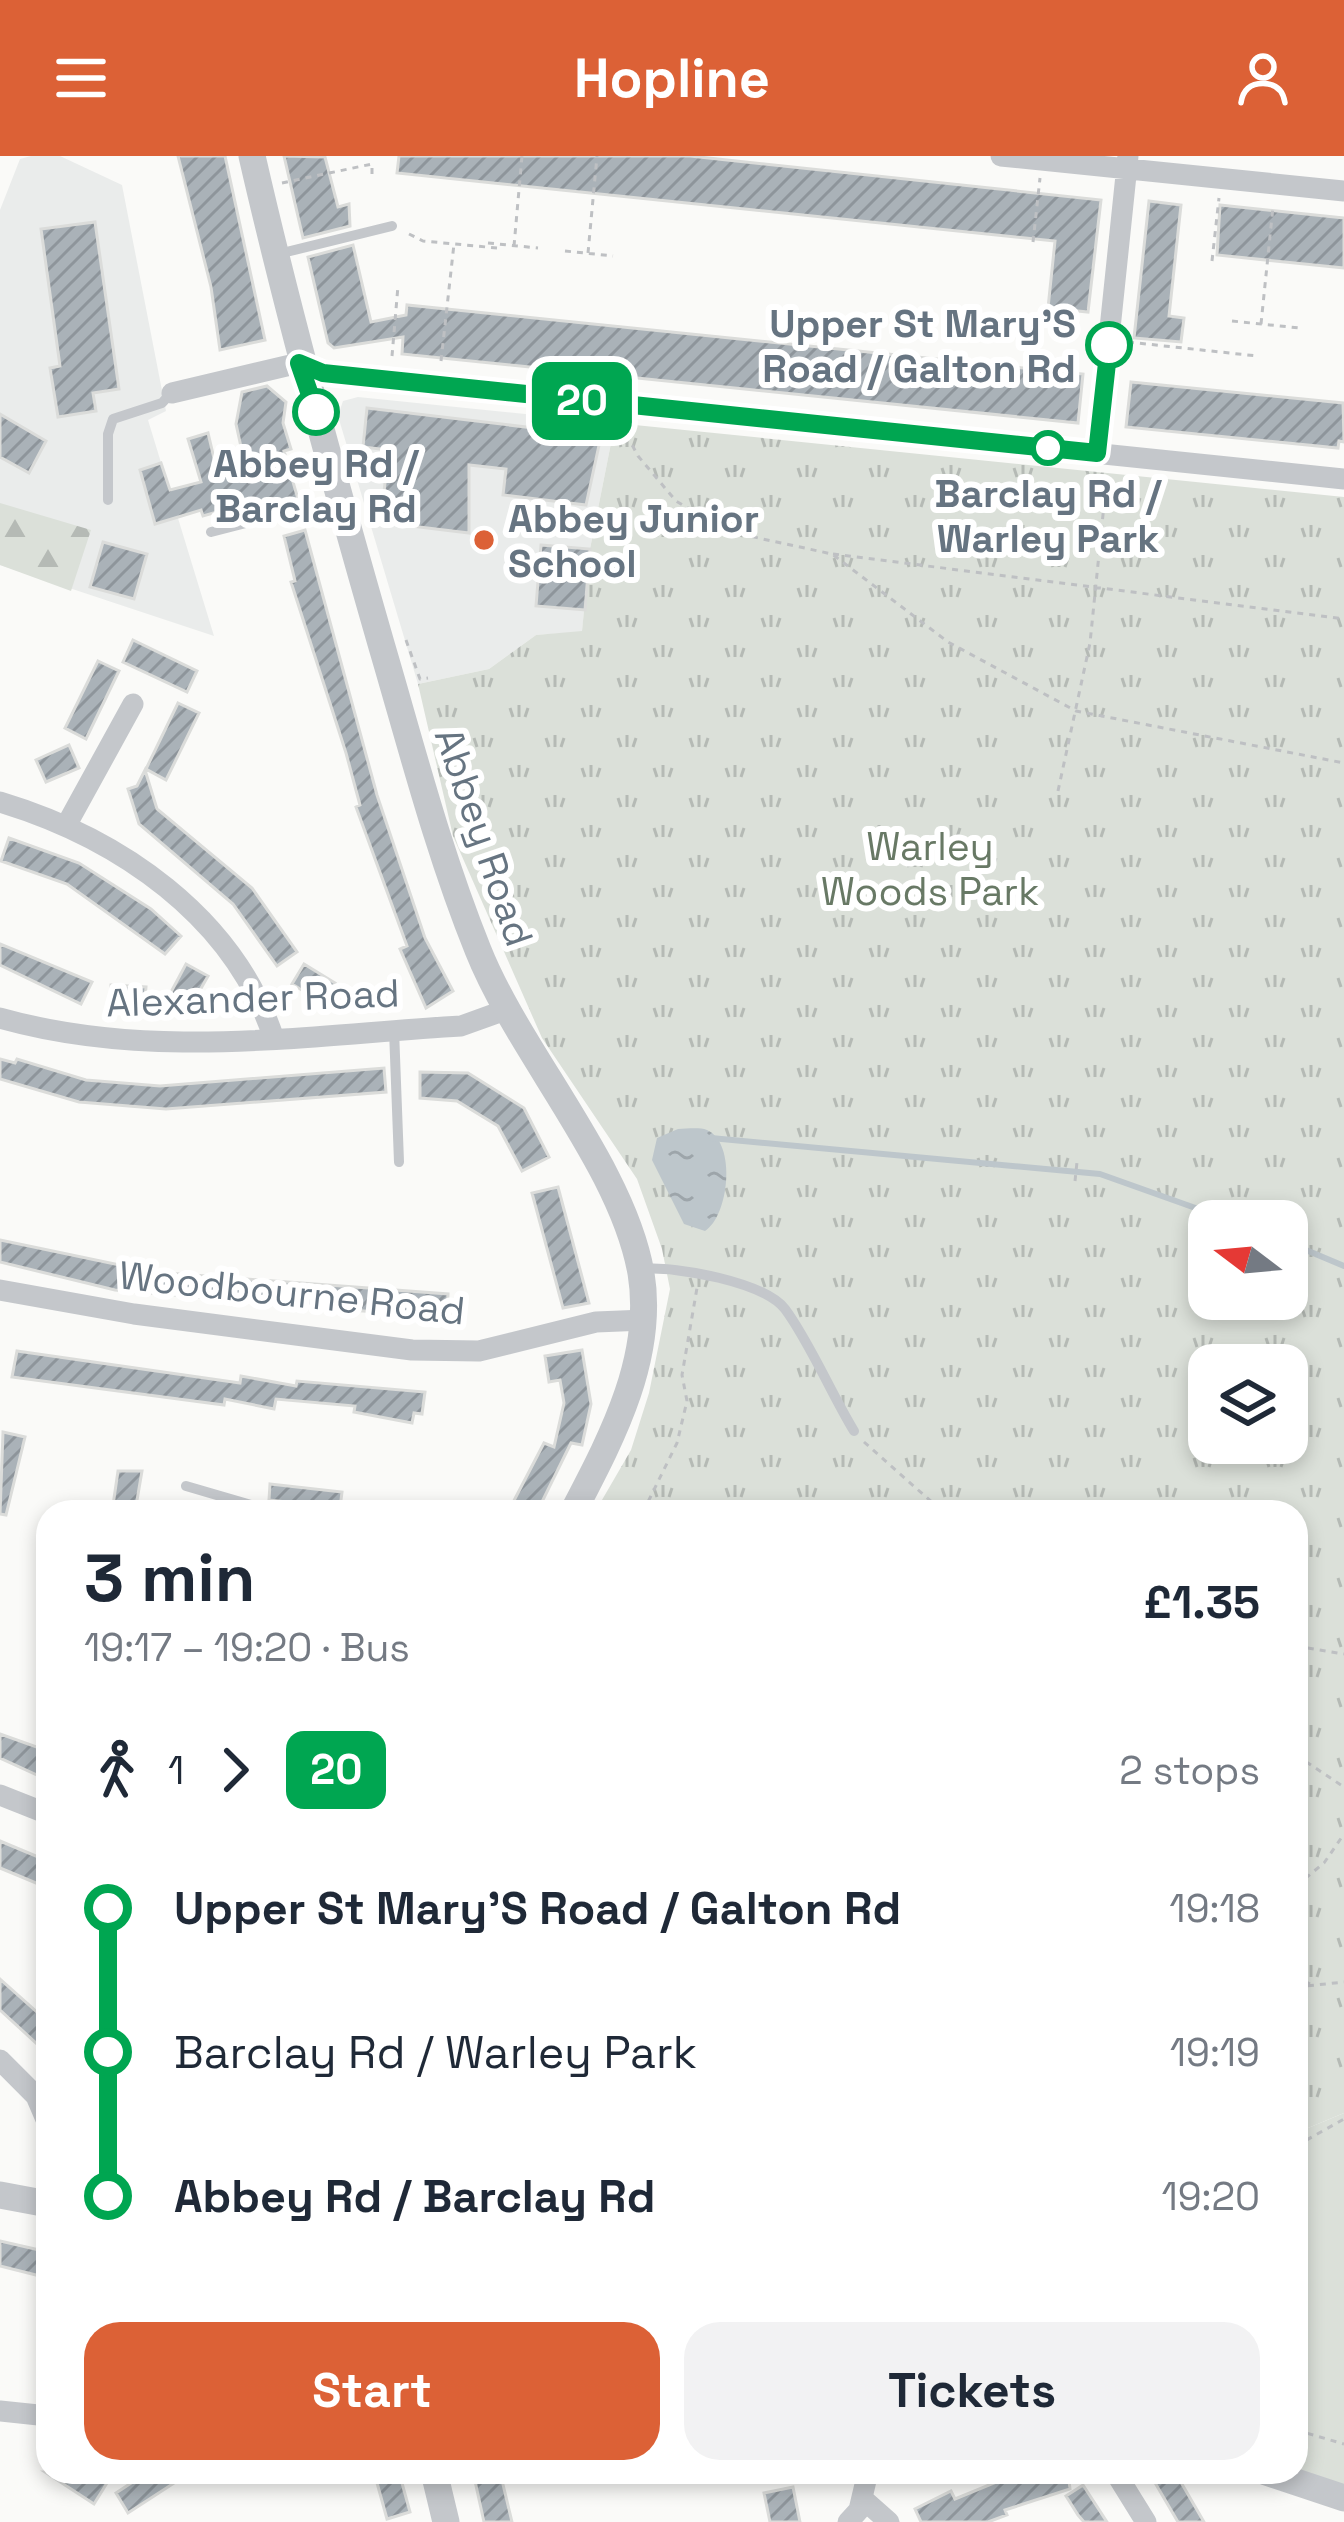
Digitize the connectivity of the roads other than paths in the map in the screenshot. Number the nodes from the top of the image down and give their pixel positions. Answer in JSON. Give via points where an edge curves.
{"nodes":[{"id":1,"x":253,"y":156,"type":"edge"},
{"id":2,"x":1001,"y":156,"type":"edge"},
{"id":3,"x":1128,"y":162,"type":"edge"},
{"id":4,"x":1344,"y":191,"type":"edge"},
{"id":5,"x":392,"y":226,"type":"dead end"},
{"id":6,"x":275,"y":255,"type":"junction"},
{"id":7,"x":299,"y":363,"type":"junction"},
{"id":8,"x":172,"y":393,"type":"joint"},
{"id":9,"x":1102,"y":460,"type":"junction"},
{"id":10,"x":1344,"y":478,"type":"edge"},
{"id":11,"x":340,"y":499,"type":"junction"},
{"id":12,"x":108,"y":500,"type":"dead end"},
{"id":13,"x":211,"y":532,"type":"dead end"},
{"id":14,"x":133,"y":704,"type":"dead end"},
{"id":15,"x":0,"y":802,"type":"edge"},
{"id":16,"x":68,"y":824,"type":"junction"},
{"id":17,"x":508,"y":1009,"type":"junction"},
{"id":18,"x":0,"y":1018,"type":"edge"},
{"id":19,"x":394,"y":1030,"type":"junction"},
{"id":20,"x":274,"y":1039,"type":"junction"},
{"id":21,"x":399,"y":1162,"type":"dead end"},
{"id":22,"x":640,"y":1270,"type":"junction"},
{"id":23,"x":0,"y":1290,"type":"edge"},
{"id":24,"x":645,"y":1320,"type":"junction"},
{"id":25,"x":854,"y":1432,"type":"road end"},
{"id":26,"x":186,"y":1486,"type":"dead end"},
{"id":27,"x":234,"y":1500,"type":"edge"},
{"id":28,"x":579,"y":1500,"type":"edge"},
{"id":29,"x":0,"y":1796,"type":"edge"},
{"id":30,"x":36,"y":1810,"type":"edge"},
{"id":31,"x":0,"y":2060,"type":"edge"},
{"id":32,"x":36,"y":2096,"type":"edge"},
{"id":33,"x":0,"y":2194,"type":"edge"},
{"id":34,"x":36,"y":2202,"type":"edge"},
{"id":35,"x":0,"y":2411,"type":"edge"},
{"id":36,"x":36,"y":2415,"type":"edge"},
{"id":37,"x":437,"y":2484,"type":"edge"},
{"id":38,"x":866,"y":2484,"type":"edge"},
{"id":39,"x":1122,"y":2484,"type":"edge"},
{"id":40,"x":1302,"y":2484,"type":"edge"},
{"id":41,"x":1344,"y":2498,"type":"edge"},
{"id":42,"x":863,"y":2499,"type":"junction"},
{"id":43,"x":446,"y":2522,"type":"edge"},
{"id":44,"x":848,"y":2522,"type":"edge"},
{"id":45,"x":889,"y":2522,"type":"edge"},
{"id":46,"x":1146,"y":2522,"type":"edge"}],
"edges":[{"from":1,"to":6,"type":"street","name":"Abbey Road"},
{"from":2,"to":3,"type":"street"},
{"from":3,"to":4,"type":"street"},
{"from":3,"to":9,"type":"street"},
{"from":5,"to":6,"type":"lane"},
{"from":6,"to":7,"type":"street","name":"Abbey Road"},
{"from":7,"to":8,"type":"street"},
{"from":7,"to":9,"type":"street","via":[[323,373]]},
{"from":7,"to":11,"type":"street","name":"Abbey Road"},
{"from":8,"to":12,"type":"lane","via":[[113,419]]},
{"from":9,"to":10,"type":"street"},
{"from":11,"to":13,"type":"lane"},
{"from":11,"to":17,"type":"street","name":"Abbey Road","via":[[441,856]]},
{"from":14,"to":16,"type":"street"},
{"from":15,"to":16,"type":"street"},
{"from":16,"to":20,"type":"street","via":[[122,853],[188,908],[242,970]]},
{"from":17,"to":19,"type":"street","name":"Alexander Road","via":[[479,1023]]},
{"from":17,"to":22,"type":"street","name":"Abbey Road","via":[[604,1179]]},
{"from":18,"to":20,"type":"street","name":"Alexander Road","via":[[94,1041]]},
{"from":19,"to":20,"type":"street","name":"Alexander Road"},
{"from":19,"to":21,"type":"lane"},
{"from":22,"to":24,"type":"street","name":"Abbey Road"},
{"from":22,"to":25,"type":"lane","via":[[700,1275],[783,1307]]},
{"from":23,"to":24,"type":"street","name":"Woodbourne Road","via":[[412,1350],[478,1351],[596,1322]]},
{"from":24,"to":28,"type":"street","name":"Abbey Road","via":[[622,1416]]},
{"from":26,"to":27,"type":"lane"},
{"from":29,"to":30,"type":"street"},
{"from":31,"to":32,"type":"street"},
{"from":33,"to":34,"type":"street"},
{"from":35,"to":36,"type":"street"},
{"from":37,"to":43,"type":"street"},
{"from":38,"to":42,"type":"street"},
{"from":39,"to":46,"type":"street"},
{"from":40,"to":41,"type":"street"},
{"from":42,"to":44,"type":"street"},
{"from":42,"to":45,"type":"street"}]}
